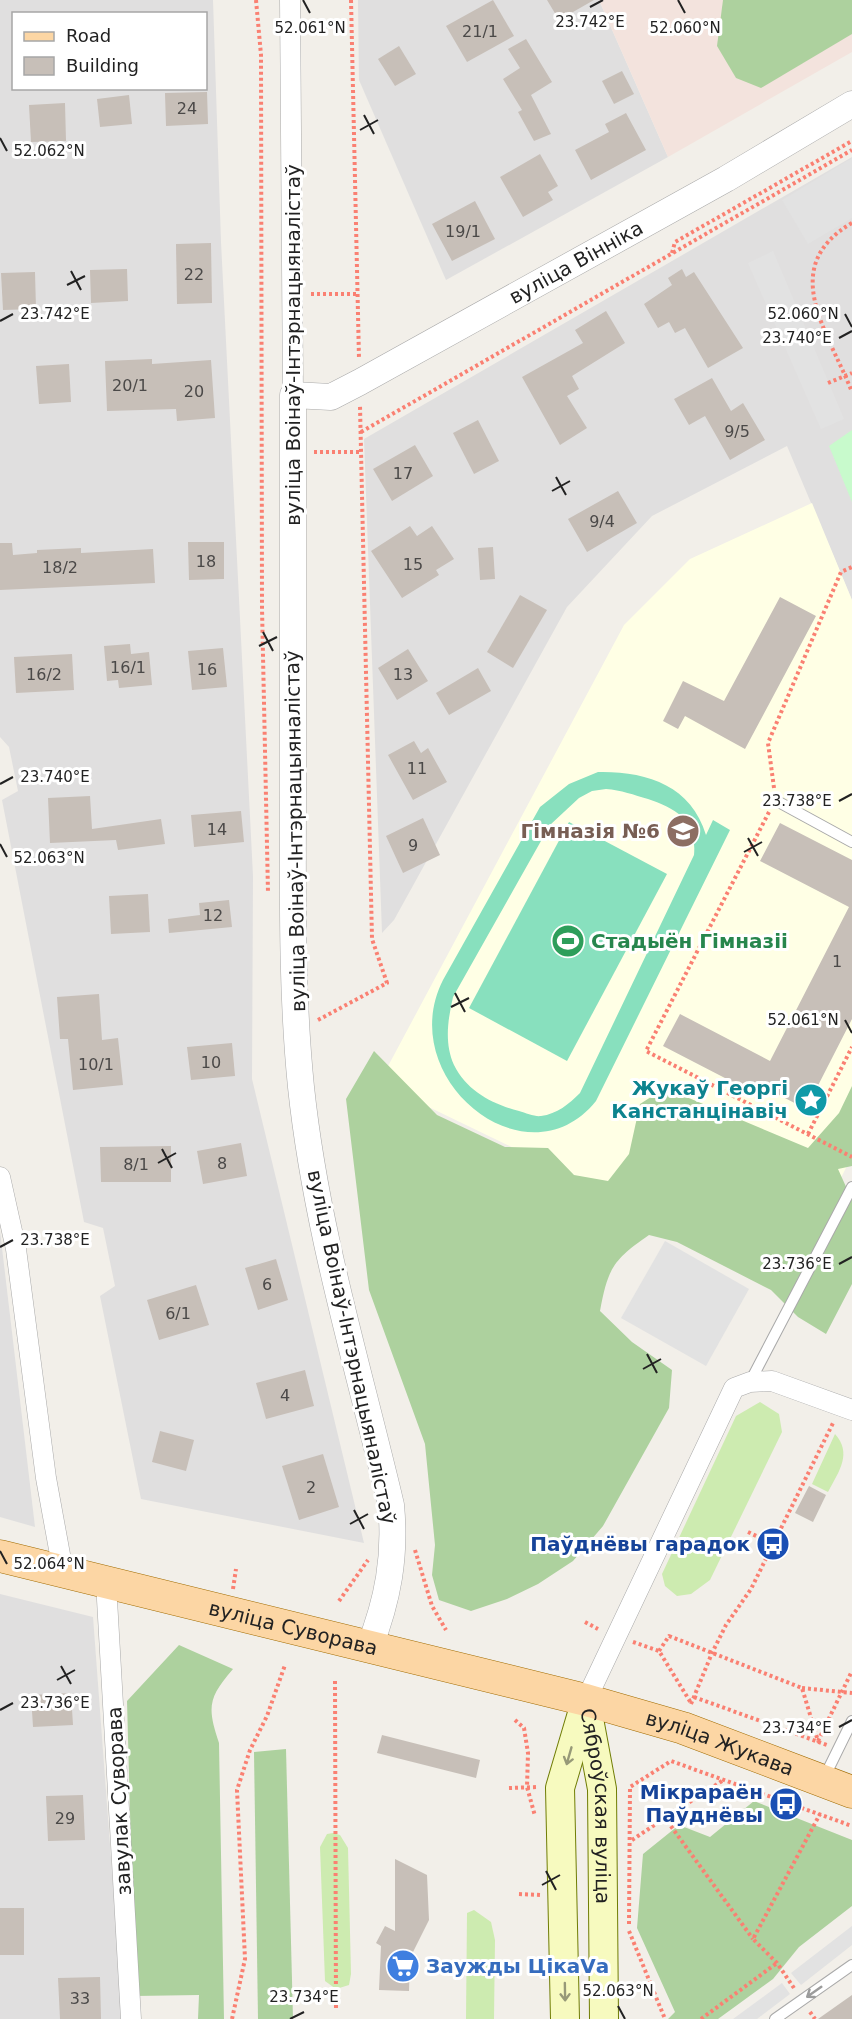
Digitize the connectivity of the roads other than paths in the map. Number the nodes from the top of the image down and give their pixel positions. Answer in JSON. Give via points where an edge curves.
{"nodes":[{"id":1,"x":290,"y":0,"type":"edge"},
{"id":2,"x":852,"y":104,"type":"edge"},
{"id":3,"x":293,"y":395,"type":"junction"},
{"id":4,"x":775,"y":800,"type":"road end"},
{"id":5,"x":852,"y":842,"type":"edge"},
{"id":6,"x":0,"y":1177,"type":"edge"},
{"id":7,"x":852,"y":1187,"type":"edge"},
{"id":8,"x":750,"y":1382,"type":"junction"},
{"id":9,"x":847,"y":1408,"type":"edge"},
{"id":10,"x":0,"y":1556,"type":"edge"},
{"id":11,"x":63,"y":1571,"type":"junction"},
{"id":12,"x":106,"y":1582,"type":"junction"},
{"id":13,"x":369,"y":1648,"type":"junction"},
{"id":14,"x":586,"y":1700,"type":"junction"},
{"id":15,"x":852,"y":1721,"type":"edge"},
{"id":16,"x":823,"y":1781,"type":"junction"},
{"id":17,"x":852,"y":1792,"type":"edge"},
{"id":18,"x":852,"y":1965,"type":"edge"},
{"id":19,"x":131,"y":2019,"type":"edge"},
{"id":20,"x":565,"y":2019,"type":"edge"},
{"id":21,"x":604,"y":2019,"type":"edge"},
{"id":22,"x":775,"y":2019,"type":"edge"}],
"edges":[{"from":1,"to":3,"type":"street","name":"вуліца Воінаў-Інтэрнацыяналістаў"},
{"from":2,"to":3,"type":"street","name":"вуліца Вінніка","via":[[726,179],[360,382],[331,397]]},
{"from":3,"to":13,"type":"street","name":"вуліца Воінаў-Інтэрнацыяналістаў","via":[[294,868],[300,1064],[318,1208],[391,1505],[392,1571],[382,1615]]},
{"from":4,"to":5,"type":"lane"},
{"from":6,"to":11,"type":"street","via":[[16,1249],[46,1478]]},
{"from":7,"to":8,"type":"lane"},
{"from":8,"to":9,"type":"street","via":[[772,1381]]},
{"from":8,"to":14,"type":"street","via":[[734,1388]]},
{"from":10,"to":11,"type":"main road","name":"вуліца Суворава"},
{"from":11,"to":12,"type":"main road","name":"вуліца Суворава"},
{"from":12,"to":13,"type":"main road","name":"вуліца Суворава"},
{"from":12,"to":19,"type":"street","name":"завулак Суворава"},
{"from":13,"to":14,"type":"main road","name":"вуліца Суворава"},
{"from":14,"to":16,"type":"main road","name":"вуліца Жукава","via":[[683,1728]]},
{"from":14,"to":20,"type":"main road","name":"Сяброўская вуліца","one_way":true,"via":[[560,1788]]},
{"from":14,"to":21,"type":"main road","name":"Сяброўская вуліца","via":[[602,1789]]},
{"from":15,"to":16,"type":"lane"},
{"from":16,"to":17,"type":"main road","name":"вуліца Жукава"},
{"from":18,"to":22,"type":"lane","one_way":true}]}
